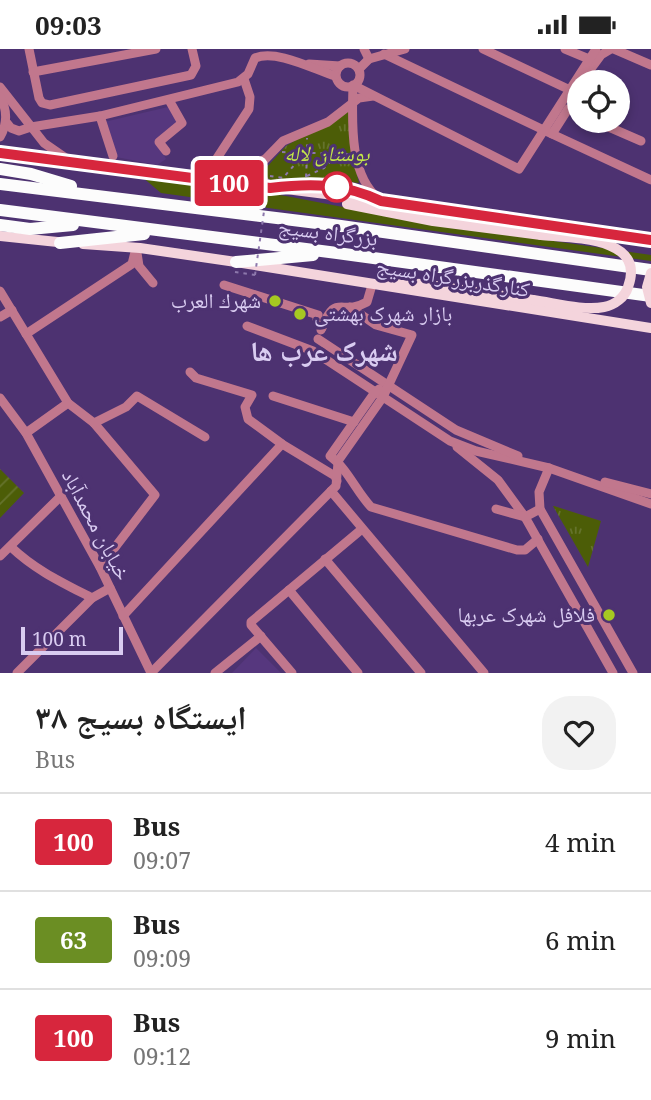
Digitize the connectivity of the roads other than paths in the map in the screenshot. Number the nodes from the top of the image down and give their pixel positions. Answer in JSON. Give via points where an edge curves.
{"nodes":[{"id":1,"x":29,"y":49,"type":"edge"},
{"id":2,"x":156,"y":49,"type":"edge"},
{"id":3,"x":192,"y":49,"type":"edge"},
{"id":4,"x":364,"y":49,"type":"edge"},
{"id":5,"x":405,"y":49,"type":"edge"},
{"id":6,"x":483,"y":49,"type":"edge"},
{"id":7,"x":565,"y":49,"type":"edge"},
{"id":8,"x":596,"y":49,"type":"edge"},
{"id":9,"x":613,"y":49,"type":"edge"},
{"id":10,"x":384,"y":54,"type":"junction"},
{"id":11,"x":369,"y":59,"type":"junction"},
{"id":12,"x":590,"y":59,"type":"junction"},
{"id":13,"x":307,"y":64,"type":"junction"},
{"id":14,"x":340,"y":65,"type":"junction"},
{"id":15,"x":651,"y":65,"type":"edge"},
{"id":16,"x":359,"y":69,"type":"junction"},
{"id":17,"x":584,"y":70,"type":"edge"},
{"id":18,"x":590,"y":70,"type":"edge"},
{"id":19,"x":33,"y":72,"type":"junction"},
{"id":20,"x":335,"y":76,"type":"junction"},
{"id":21,"x":244,"y":79,"type":"junction"},
{"id":22,"x":354,"y":85,"type":"junction"},
{"id":23,"x":0,"y":87,"type":"edge"},
{"id":24,"x":567,"y":90,"type":"edge"},
{"id":25,"x":374,"y":96,"type":"junction"},
{"id":26,"x":0,"y":97,"type":"edge"},
{"id":27,"x":567,"y":97,"type":"edge"},
{"id":28,"x":169,"y":100,"type":"junction"},
{"id":29,"x":353,"y":102,"type":"junction"},
{"id":30,"x":567,"y":111,"type":"edge"},
{"id":31,"x":100,"y":117,"type":"junction"},
{"id":32,"x":7,"y":123,"type":"junction"},
{"id":33,"x":31,"y":127,"type":"junction"},
{"id":34,"x":543,"y":129,"type":"junction"},
{"id":35,"x":622,"y":133,"type":"edge"},
{"id":36,"x":552,"y":134,"type":"junction"},
{"id":37,"x":0,"y":137,"type":"edge"},
{"id":38,"x":641,"y":141,"type":"dead end"},
{"id":39,"x":166,"y":151,"type":"dead end"},
{"id":40,"x":0,"y":153,"type":"edge"},
{"id":41,"x":113,"y":156,"type":"dead end"},
{"id":42,"x":263,"y":159,"type":"junction"},
{"id":43,"x":70,"y":161,"type":"junction"},
{"id":44,"x":0,"y":170,"type":"edge"},
{"id":45,"x":206,"y":175,"type":"dead end"},
{"id":46,"x":651,"y":180,"type":"edge"},
{"id":47,"x":269,"y":182,"type":"junction"},
{"id":48,"x":0,"y":184,"type":"edge"},
{"id":49,"x":240,"y":184,"type":"junction"},
{"id":50,"x":98,"y":195,"type":"junction"},
{"id":51,"x":381,"y":201,"type":"junction"},
{"id":52,"x":0,"y":211,"type":"edge"},
{"id":53,"x":95,"y":223,"type":"junction"},
{"id":54,"x":0,"y":225,"type":"edge"},
{"id":55,"x":167,"y":232,"type":"junction"},
{"id":56,"x":0,"y":236,"type":"edge"},
{"id":57,"x":651,"y":240,"type":"edge"},
{"id":58,"x":60,"y":243,"type":"junction"},
{"id":59,"x":136,"y":248,"type":"junction"},
{"id":60,"x":337,"y":253,"type":"junction"},
{"id":61,"x":236,"y":267,"type":"junction"},
{"id":62,"x":651,"y":272,"type":"edge"},
{"id":63,"x":153,"y":283,"type":"dead end"},
{"id":64,"x":224,"y":285,"type":"dead end"},
{"id":65,"x":372,"y":285,"type":"junction"},
{"id":66,"x":0,"y":291,"type":"edge"},
{"id":67,"x":651,"y":296,"type":"edge"},
{"id":68,"x":651,"y":303,"type":"edge"},
{"id":69,"x":350,"y":307,"type":"junction"},
{"id":70,"x":12,"y":310,"type":"junction"},
{"id":71,"x":0,"y":317,"type":"edge"},
{"id":72,"x":247,"y":327,"type":"dead end"},
{"id":73,"x":322,"y":328,"type":"junction"},
{"id":74,"x":651,"y":328,"type":"edge"},
{"id":75,"x":26,"y":334,"type":"junction"},
{"id":76,"x":317,"y":339,"type":"junction"},
{"id":77,"x":313,"y":351,"type":"junction"},
{"id":78,"x":190,"y":372,"type":"dead end"},
{"id":79,"x":387,"y":385,"type":"junction"},
{"id":80,"x":379,"y":394,"type":"junction"},
{"id":81,"x":273,"y":396,"type":"dead end"},
{"id":82,"x":0,"y":398,"type":"edge"},
{"id":83,"x":68,"y":404,"type":"junction"},
{"id":84,"x":354,"y":422,"type":"junction"},
{"id":85,"x":94,"y":423,"type":"junction"},
{"id":86,"x":26,"y":433,"type":"junction"},
{"id":87,"x":205,"y":437,"type":"dead end"},
{"id":88,"x":450,"y":441,"type":"junction"},
{"id":89,"x":282,"y":445,"type":"junction"},
{"id":90,"x":334,"y":459,"type":"junction"},
{"id":91,"x":549,"y":468,"type":"junction"},
{"id":92,"x":337,"y":481,"type":"junction"},
{"id":93,"x":331,"y":491,"type":"junction"},
{"id":94,"x":651,"y":494,"type":"edge"},
{"id":95,"x":61,"y":496,"type":"junction"},
{"id":96,"x":651,"y":503,"type":"edge"},
{"id":97,"x":496,"y":509,"type":"dead end"},
{"id":98,"x":540,"y":509,"type":"junction"},
{"id":99,"x":525,"y":517,"type":"junction"},
{"id":100,"x":362,"y":529,"type":"junction"},
{"id":101,"x":538,"y":539,"type":"junction"},
{"id":102,"x":11,"y":547,"type":"junction"},
{"id":103,"x":0,"y":557,"type":"edge"},
{"id":104,"x":325,"y":559,"type":"junction"},
{"id":105,"x":100,"y":567,"type":"junction"},
{"id":106,"x":110,"y":588,"type":"junction"},
{"id":107,"x":289,"y":590,"type":"junction"},
{"id":108,"x":92,"y":598,"type":"junction"},
{"id":109,"x":123,"y":616,"type":"junction"},
{"id":110,"x":261,"y":636,"type":"junction"},
{"id":111,"x":17,"y":673,"type":"edge"},
{"id":112,"x":151,"y":673,"type":"edge"},
{"id":113,"x":215,"y":673,"type":"edge"},
{"id":114,"x":292,"y":673,"type":"edge"},
{"id":115,"x":358,"y":673,"type":"edge"},
{"id":116,"x":421,"y":673,"type":"edge"},
{"id":117,"x":484,"y":673,"type":"edge"},
{"id":118,"x":613,"y":673,"type":"edge"},
{"id":119,"x":634,"y":673,"type":"edge"}],
"edges":[{"from":1,"to":19,"type":"street"},
{"from":2,"to":19,"type":"street"},
{"from":3,"to":19,"type":"street","via":[[196,66],[191,75],[50,105],[39,98]]},
{"from":4,"to":11,"type":"street"},
{"from":5,"to":10,"type":"street"},
{"from":6,"to":24,"type":"street"},
{"from":7,"to":12,"type":"street"},
{"from":8,"to":12,"type":"street"},
{"from":9,"to":15,"type":"street"},
{"from":9,"to":18,"type":"street","via":[[601,55]]},
{"from":10,"to":11,"type":"street"},
{"from":10,"to":34,"type":"street"},
{"from":11,"to":16,"type":"street"},
{"from":12,"to":17,"type":"street"},
{"from":13,"to":14,"type":"street"},
{"from":13,"to":20,"type":"street"},
{"from":13,"to":21,"type":"street","via":[[289,55],[259,55]]},
{"from":14,"to":16,"type":"street","via":[[349,62]]},
{"from":14,"to":20,"type":"street"},
{"from":16,"to":22,"type":"street","via":[[360,79]]},
{"from":20,"to":22,"type":"street","via":[[341,85]]},
{"from":21,"to":28,"type":"street"},
{"from":21,"to":45,"type":"street","via":[[249,109]]},
{"from":22,"to":25,"type":"street"},
{"from":22,"to":29,"type":"street"},
{"from":23,"to":33,"type":"street"},
{"from":25,"to":29,"type":"street"},
{"from":25,"to":34,"type":"street","via":[[519,169]]},
{"from":26,"to":32,"type":"street"},
{"from":27,"to":34,"type":"street"},
{"from":28,"to":31,"type":"street"},
{"from":28,"to":39,"type":"street","via":[[181,123],[159,142]]},
{"from":29,"to":42,"type":"street","via":[[328,122],[283,141]]},
{"from":29,"to":51,"type":"street","via":[[360,175]]},
{"from":30,"to":36,"type":"street"},
{"from":31,"to":33,"type":"street"},
{"from":31,"to":41,"type":"street"},
{"from":32,"to":33,"type":"street","via":[[19,131]]},
{"from":32,"to":37,"type":"street"},
{"from":33,"to":43,"type":"street","via":[[44,143]]},
{"from":34,"to":36,"type":"street"},
{"from":35,"to":38,"type":"street"},
{"from":36,"to":46,"type":"street"},
{"from":40,"to":43,"type":"main road"},
{"from":42,"to":47,"type":"street","via":[[262,180]]},
{"from":42,"to":49,"type":"street"},
{"from":43,"to":49,"type":"main road"},
{"from":44,"to":50,"type":"highway","via":[[31,174]]},
{"from":47,"to":49,"type":"main road"},
{"from":47,"to":51,"type":"main road"},
{"from":47,"to":51,"type":"street","via":[[306,180],[359,191]]},
{"from":47,"to":65,"type":"main road","bridge":true,"via":[[433,221],[604,242],[625,255],[631,279],[618,301],[594,308],[422,284]]},
{"from":48,"to":50,"type":"highway","name":"بزرگراه بسیج"},
{"from":50,"to":62,"type":"highway","name":"بزرگراه بسیج"},
{"from":51,"to":57,"type":"main road"},
{"from":52,"to":53,"type":"highway","name":"بزرگراه بسیج"},
{"from":53,"to":54,"type":"highway","via":[[30,229]]},
{"from":53,"to":55,"type":"highway","name":"بزرگراه بسیج"},
{"from":55,"to":58,"type":"highway"},
{"from":55,"to":60,"type":"highway","name":"بزرگراه بسیج"},
{"from":56,"to":58,"type":"main road","name":"کنارگذربزرگراه بسیج"},
{"from":58,"to":59,"type":"main road","name":"کنارگذربزرگراه بسیج"},
{"from":59,"to":61,"type":"main road","name":"کنارگذربزرگراه بسیج"},
{"from":59,"to":63,"type":"street","via":[[139,266]]},
{"from":59,"to":75,"type":"street","via":[[132,264]]},
{"from":60,"to":61,"type":"highway"},
{"from":60,"to":67,"type":"highway","name":"بزرگراه بسیج"},
{"from":61,"to":65,"type":"main road","name":"کنارگذربزرگراه بسیج"},
{"from":62,"to":68,"type":"main road","bridge":true,"via":[[647,287]]},
{"from":64,"to":73,"type":"street","via":[[318,315]]},
{"from":65,"to":69,"type":"street","via":[[367,302]]},
{"from":65,"to":74,"type":"main road","name":"کنارگذربزرگراه بسیج"},
{"from":66,"to":70,"type":"street"},
{"from":69,"to":73,"type":"street","via":[[335,306]]},
{"from":69,"to":79,"type":"street","via":[[376,325],[412,335]]},
{"from":70,"to":71,"type":"street"},
{"from":70,"to":75,"type":"street"},
{"from":72,"to":77,"type":"street"},
{"from":73,"to":76,"type":"street"},
{"from":75,"to":83,"type":"street"},
{"from":76,"to":77,"type":"street"},
{"from":76,"to":79,"type":"street"},
{"from":77,"to":80,"type":"street"},
{"from":78,"to":89,"type":"street","via":[[252,395],[245,407],[248,419]]},
{"from":79,"to":80,"type":"street"},
{"from":79,"to":91,"type":"street","via":[[456,431]]},
{"from":80,"to":84,"type":"street"},
{"from":80,"to":88,"type":"street"},
{"from":80,"to":90,"type":"street"},
{"from":81,"to":84,"type":"street"},
{"from":82,"to":86,"type":"street","name":"خیابان محمدآباد"},
{"from":83,"to":85,"type":"street"},
{"from":83,"to":86,"type":"street"},
{"from":84,"to":90,"type":"street"},
{"from":85,"to":87,"type":"street","via":[[137,396]]},
{"from":85,"to":105,"type":"street","via":[[155,495]]},
{"from":86,"to":95,"type":"street","name":"خیابان محمدآباد"},
{"from":88,"to":91,"type":"street"},
{"from":88,"to":99,"type":"street","via":[[498,480]]},
{"from":89,"to":92,"type":"street"},
{"from":89,"to":109,"type":"street"},
{"from":90,"to":92,"type":"street"},
{"from":90,"to":101,"type":"street","via":[[361,496],[377,509],[517,550],[525,550]]},
{"from":91,"to":94,"type":"street"},
{"from":91,"to":96,"type":"street"},
{"from":91,"to":98,"type":"street","via":[[539,492]]},
{"from":92,"to":93,"type":"street"},
{"from":93,"to":100,"type":"street"},
{"from":93,"to":112,"type":"street"},
{"from":95,"to":102,"type":"street"},
{"from":95,"to":105,"type":"street","name":"خیابان محمدآباد"},
{"from":97,"to":99,"type":"street"},
{"from":98,"to":99,"type":"street"},
{"from":98,"to":119,"type":"street"},
{"from":99,"to":101,"type":"street"},
{"from":100,"to":104,"type":"street"},
{"from":100,"to":117,"type":"street"},
{"from":101,"to":118,"type":"street"},
{"from":102,"to":103,"type":"street"},
{"from":102,"to":108,"type":"street","via":[[46,574]]},
{"from":104,"to":107,"type":"street"},
{"from":104,"to":116,"type":"street"},
{"from":105,"to":106,"type":"street","name":"خیابان محمدآباد"},
{"from":106,"to":108,"type":"street"},
{"from":106,"to":109,"type":"street","name":"خیابان محمدآباد"},
{"from":107,"to":110,"type":"street","via":[[250,623]]},
{"from":107,"to":115,"type":"street"},
{"from":108,"to":111,"type":"street"},
{"from":109,"to":112,"type":"street","name":"خیابان محمدآباد"},
{"from":110,"to":113,"type":"street"},
{"from":110,"to":114,"type":"street"}]}
